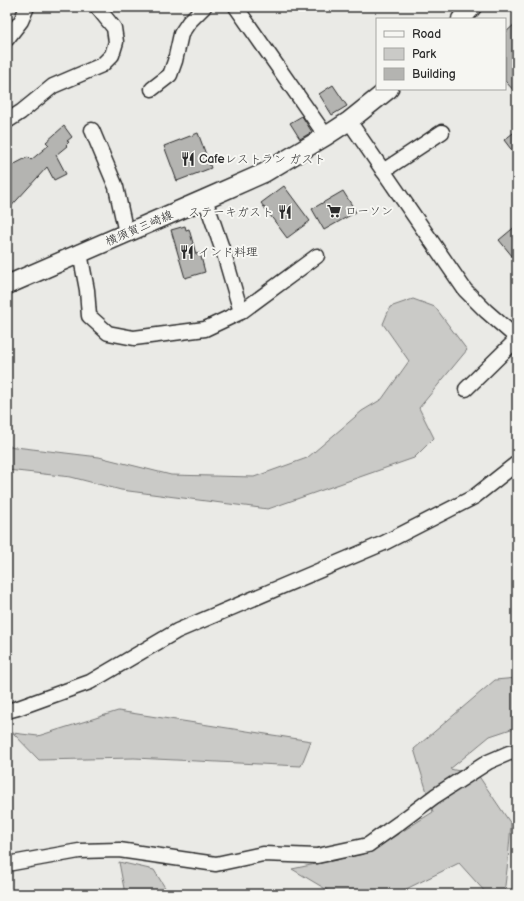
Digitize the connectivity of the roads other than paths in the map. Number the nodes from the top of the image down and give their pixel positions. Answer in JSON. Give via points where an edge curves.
{"nodes":[{"id":1,"x":27,"y":7,"type":"edge"},
{"id":2,"x":97,"y":7,"type":"edge"},
{"id":3,"x":204,"y":7,"type":"edge"},
{"id":4,"x":236,"y":7,"type":"edge"},
{"id":5,"x":472,"y":7,"type":"edge"},
{"id":6,"x":462,"y":18,"type":"edge"},
{"id":7,"x":7,"y":39,"type":"edge"},
{"id":8,"x":152,"y":89,"type":"dead end"},
{"id":9,"x":388,"y":90,"type":"edge"},
{"id":10,"x":7,"y":121,"type":"edge"},
{"id":11,"x":349,"y":121,"type":"junction"},
{"id":12,"x":92,"y":130,"type":"dead end"},
{"id":13,"x":442,"y":132,"type":"dead end"},
{"id":14,"x":326,"y":136,"type":"junction"},
{"id":15,"x":383,"y":171,"type":"junction"},
{"id":16,"x":205,"y":199,"type":"junction"},
{"id":17,"x":126,"y":233,"type":"junction"},
{"id":18,"x":80,"y":253,"type":"junction"},
{"id":19,"x":317,"y":256,"type":"dead end"},
{"id":20,"x":7,"y":285,"type":"edge"},
{"id":21,"x":241,"y":312,"type":"junction"},
{"id":22,"x":517,"y":338,"type":"edge"},
{"id":23,"x":466,"y":389,"type":"dead end"},
{"id":24,"x":517,"y":462,"type":"edge"},
{"id":25,"x":7,"y":711,"type":"edge"},
{"id":26,"x":517,"y":752,"type":"edge"},
{"id":27,"x":7,"y":864,"type":"edge"}],
"edges":[{"from":1,"to":7,"type":"street","via":[[21,21]]},
{"from":2,"to":10,"type":"street","via":[[114,28],[116,42],[112,55],[102,65],[54,86]]},
{"from":3,"to":8,"type":"street","via":[[181,34],[170,75]]},
{"from":4,"to":14,"type":"street"},
{"from":5,"to":6,"type":"main road"},
{"from":9,"to":11,"type":"main road","name":"横須賀三崎線"},
{"from":11,"to":14,"type":"main road","name":"横須賀三崎線"},
{"from":11,"to":15,"type":"street"},
{"from":12,"to":17,"type":"street","via":[[116,187]]},
{"from":13,"to":15,"type":"street"},
{"from":14,"to":16,"type":"main road","name":"横須賀三崎線","via":[[264,173]]},
{"from":15,"to":22,"type":"street","via":[[465,290]]},
{"from":16,"to":17,"type":"main road","name":"横須賀三崎線"},
{"from":16,"to":21,"type":"street"},
{"from":17,"to":18,"type":"main road","name":"横須賀三崎線"},
{"from":18,"to":20,"type":"main road","name":"横須賀三崎線"},
{"from":18,"to":21,"type":"street","via":[[89,316],[108,333],[134,338],[205,329]]},
{"from":19,"to":21,"type":"street"},
{"from":22,"to":23,"type":"street"},
{"from":24,"to":25,"type":"street","via":[[474,497],[384,542],[177,630],[90,682]]},
{"from":26,"to":27,"type":"street","via":[[488,762],[435,796],[368,845],[317,856],[263,854],[216,864],[119,850],[79,851]]}]}
